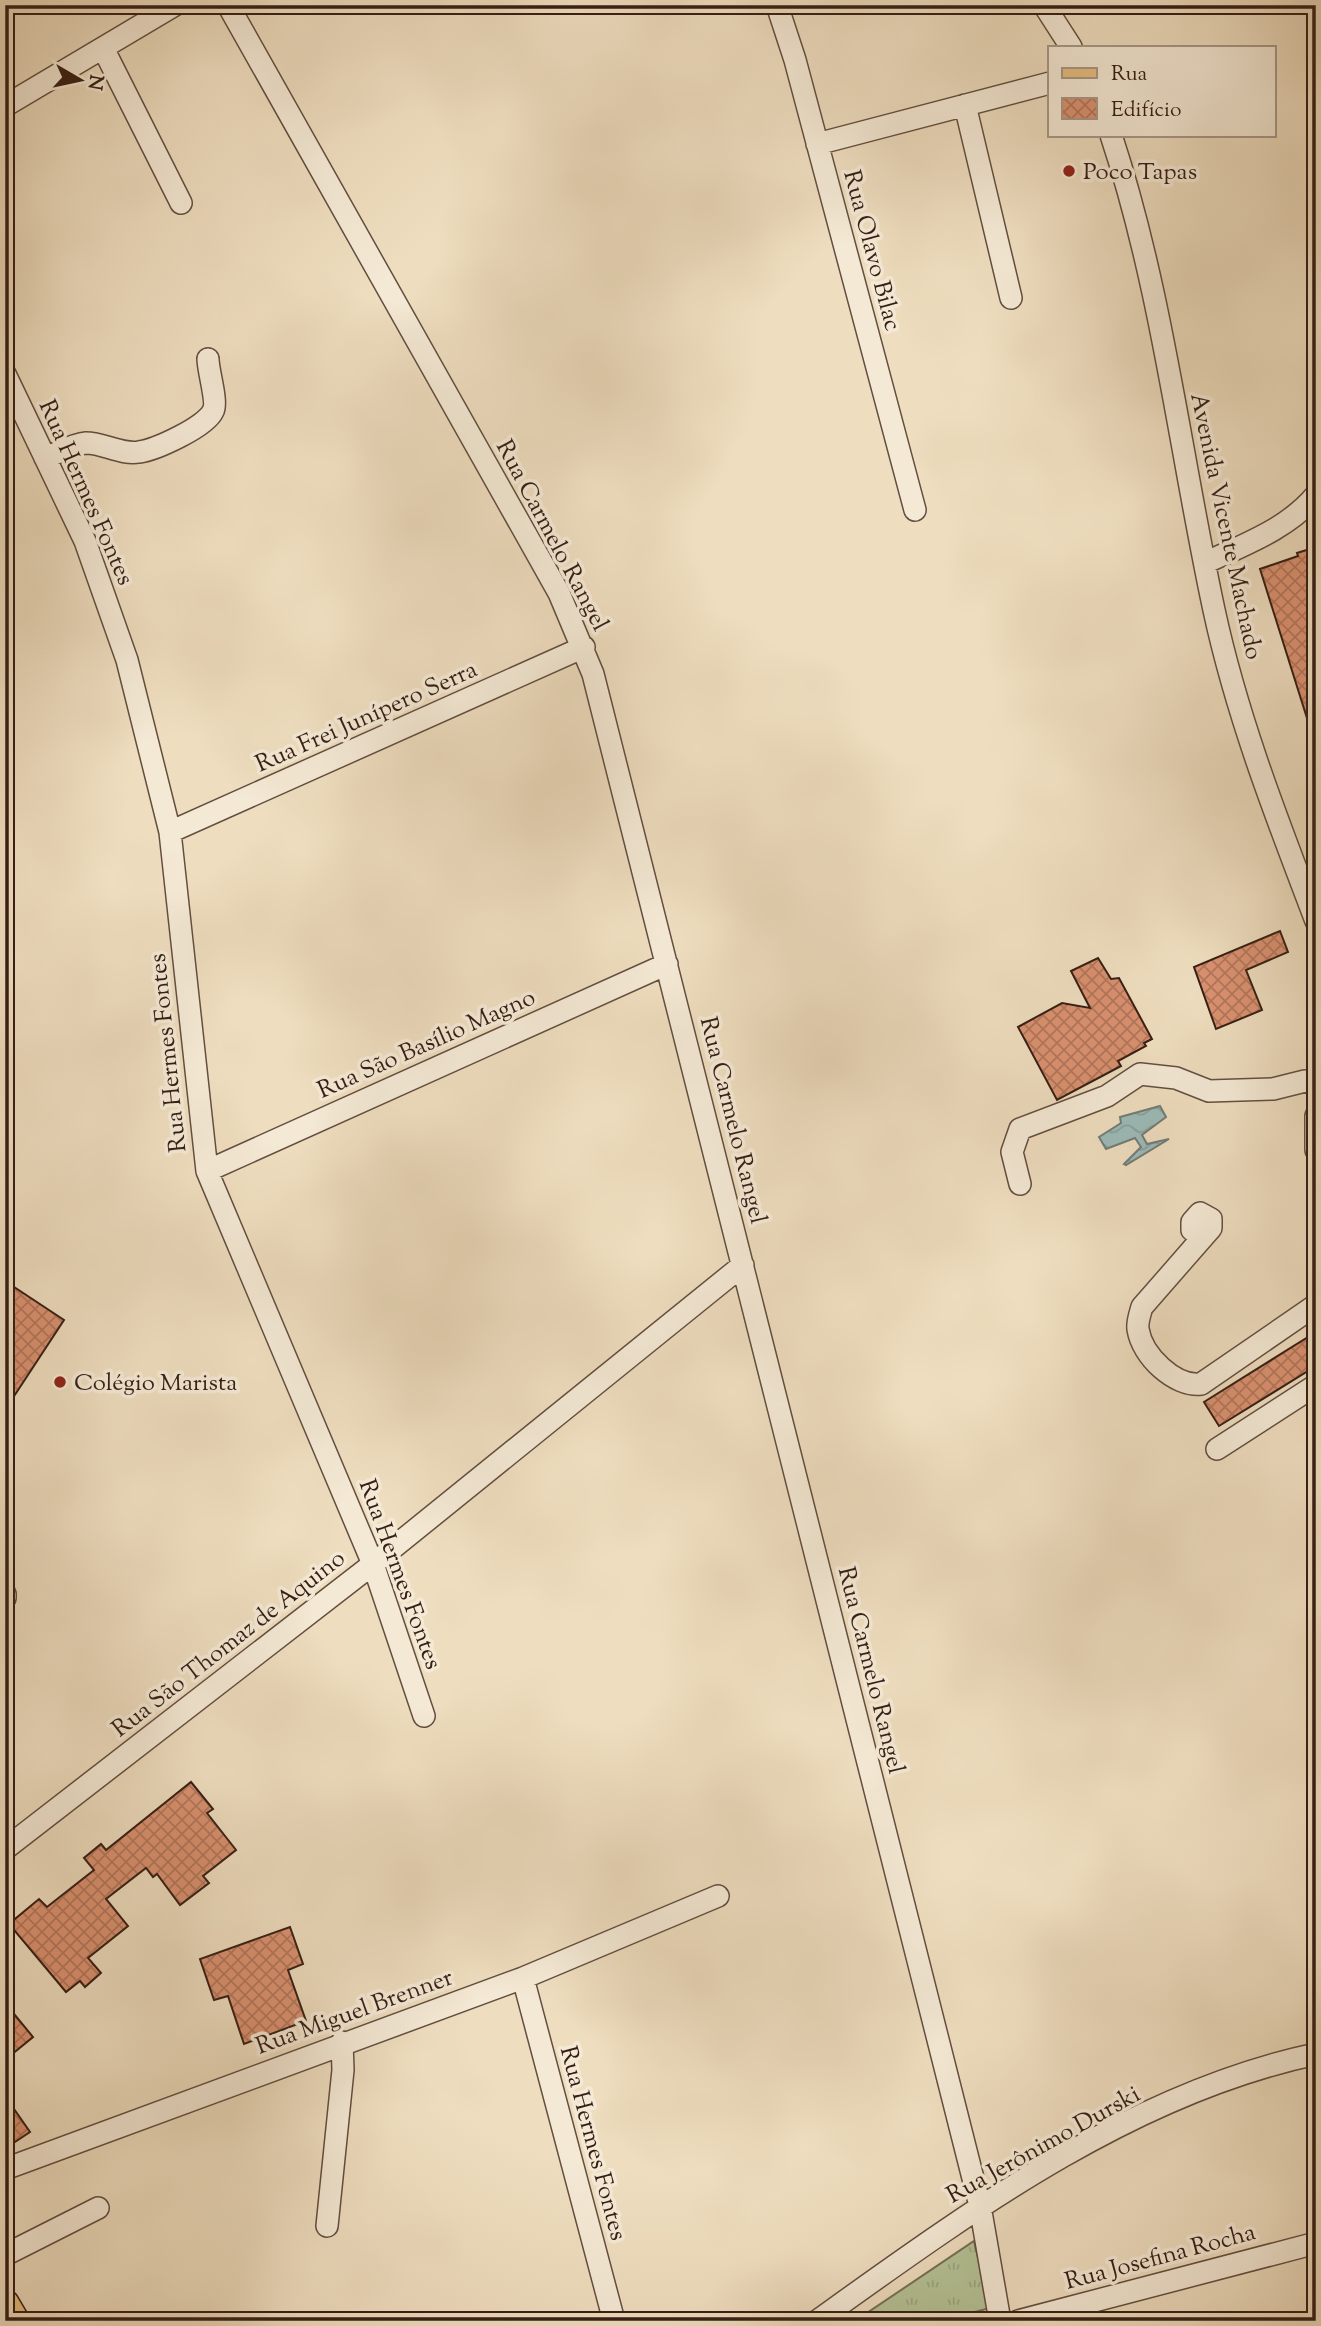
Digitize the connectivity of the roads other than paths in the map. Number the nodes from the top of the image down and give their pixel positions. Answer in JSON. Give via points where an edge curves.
{"nodes":[{"id":1,"x":175,"y":5,"type":"edge"},
{"id":2,"x":228,"y":5,"type":"edge"},
{"id":3,"x":777,"y":5,"type":"edge"},
{"id":4,"x":1044,"y":5,"type":"edge"},
{"id":5,"x":1070,"y":46,"type":"edge"},
{"id":6,"x":103,"y":48,"type":"junction"},
{"id":7,"x":1048,"y":84,"type":"edge"},
{"id":8,"x":965,"y":105,"type":"junction"},
{"id":9,"x":5,"y":106,"type":"edge"},
{"id":10,"x":1111,"y":136,"type":"edge"},
{"id":11,"x":817,"y":144,"type":"junction"},
{"id":12,"x":181,"y":203,"type":"dead end"},
{"id":13,"x":1011,"y":298,"type":"dead end"},
{"id":14,"x":208,"y":359,"type":"dead end"},
{"id":15,"x":5,"y":374,"type":"edge"},
{"id":16,"x":46,"y":458,"type":"junction"},
{"id":17,"x":1316,"y":495,"type":"edge"},
{"id":18,"x":915,"y":510,"type":"dead end"},
{"id":19,"x":1205,"y":563,"type":"junction"},
{"id":20,"x":584,"y":647,"type":"junction"},
{"id":21,"x":170,"y":832,"type":"junction"},
{"id":22,"x":1316,"y":921,"type":"edge"},
{"id":23,"x":667,"y":964,"type":"junction"},
{"id":24,"x":1316,"y":1084,"type":"edge"},
{"id":25,"x":1316,"y":1116,"type":"edge"},
{"id":26,"x":1316,"y":1150,"type":"edge"},
{"id":27,"x":207,"y":1171,"type":"junction"},
{"id":28,"x":1020,"y":1184,"type":"dead end"},
{"id":29,"x":1202,"y":1238,"type":"dead end"},
{"id":30,"x":743,"y":1265,"type":"junction"},
{"id":31,"x":1316,"y":1305,"type":"edge"},
{"id":32,"x":1316,"y":1385,"type":"edge"},
{"id":33,"x":1217,"y":1449,"type":"dead end"},
{"id":34,"x":373,"y":1564,"type":"junction"},
{"id":35,"x":424,"y":1716,"type":"dead end"},
{"id":36,"x":5,"y":1849,"type":"edge"},
{"id":37,"x":718,"y":1896,"type":"dead end"},
{"id":38,"x":523,"y":1978,"type":"junction"},
{"id":39,"x":342,"y":2042,"type":"junction"},
{"id":40,"x":1316,"y":2054,"type":"edge"},
{"id":41,"x":5,"y":2169,"type":"edge"},
{"id":42,"x":980,"y":2206,"type":"junction"},
{"id":43,"x":98,"y":2208,"type":"dead end"},
{"id":44,"x":327,"y":2226,"type":"dead end"},
{"id":45,"x":1316,"y":2243,"type":"edge"},
{"id":46,"x":5,"y":2255,"type":"edge"},
{"id":47,"x":5,"y":2304,"type":"edge"},
{"id":48,"x":15,"y":2321,"type":"edge"},
{"id":49,"x":614,"y":2321,"type":"edge"},
{"id":50,"x":817,"y":2321,"type":"edge"},
{"id":51,"x":1000,"y":2321,"type":"edge"},
{"id":52,"x":1018,"y":2321,"type":"edge"}],
"edges":[{"from":1,"to":6,"type":"street"},
{"from":2,"to":20,"type":"street","name":"Rua Carmelo Rangel","via":[[552,581]]},
{"from":3,"to":11,"type":"street","name":"Rua Olavo Bilac"},
{"from":4,"to":5,"type":"street"},
{"from":6,"to":9,"type":"street"},
{"from":6,"to":12,"type":"street"},
{"from":7,"to":8,"type":"street"},
{"from":8,"to":11,"type":"street"},
{"from":8,"to":13,"type":"street"},
{"from":10,"to":19,"type":"street","name":"Avenida Vicente Machado","via":[[1150,276]]},
{"from":11,"to":18,"type":"street","name":"Rua Olavo Bilac"},
{"from":14,"to":16,"type":"street","via":[[213,411],[201,424],[138,453],[83,443]]},
{"from":15,"to":16,"type":"street","name":"Rua Hermes Fontes"},
{"from":16,"to":21,"type":"street","name":"Rua Hermes Fontes","via":[[85,541],[127,660]]},
{"from":17,"to":19,"type":"street","via":[[1265,534]]},
{"from":19,"to":22,"type":"street","name":"Avenida Vicente Machado","via":[[1241,712]]},
{"from":20,"to":21,"type":"street","name":"Rua Frei Junípero Serra"},
{"from":20,"to":23,"type":"street","name":"Rua Carmelo Rangel"},
{"from":21,"to":27,"type":"street","name":"Rua Hermes Fontes"},
{"from":23,"to":27,"type":"street","name":"Rua São Basílio Magno"},
{"from":23,"to":30,"type":"street","name":"Rua Carmelo Rangel"},
{"from":24,"to":28,"type":"street","via":[[1306,1081],[1273,1089],[1209,1091],[1176,1078],[1140,1074],[1107,1096],[1020,1129],[1012,1152]]},
{"from":25,"to":26,"type":"street"},
{"from":27,"to":34,"type":"street","name":"Rua Hermes Fontes"},
{"from":29,"to":31,"type":"street","via":[[1142,1307],[1138,1320],[1142,1343],[1159,1365],[1179,1380],[1201,1384]]},
{"from":30,"to":34,"type":"street","name":"Rua São Thomaz de Aquino"},
{"from":30,"to":42,"type":"street","name":"Rua Carmelo Rangel"},
{"from":32,"to":33,"type":"street"},
{"from":34,"to":35,"type":"street","name":"Rua Hermes Fontes"},
{"from":34,"to":36,"type":"street","name":"Rua São Thomaz de Aquino"},
{"from":37,"to":38,"type":"street","name":"Rua Miguel Brenner"},
{"from":38,"to":39,"type":"street","name":"Rua Miguel Brenner"},
{"from":38,"to":49,"type":"street","name":"Rua Hermes Fontes"},
{"from":39,"to":41,"type":"street","name":"Rua Miguel Brenner"},
{"from":39,"to":44,"type":"street"},
{"from":40,"to":42,"type":"street","name":"Rua Jerônimo Durski","via":[[1260,2067],[1161,2108]]},
{"from":42,"to":50,"type":"street","name":"Rua Jerônimo Durski"},
{"from":42,"to":51,"type":"street","name":"Rua Carmelo Rangel"},
{"from":43,"to":46,"type":"street"},
{"from":45,"to":52,"type":"street","name":"Rua Josefina Rocha"},
{"from":47,"to":48,"type":"main road"}]}
